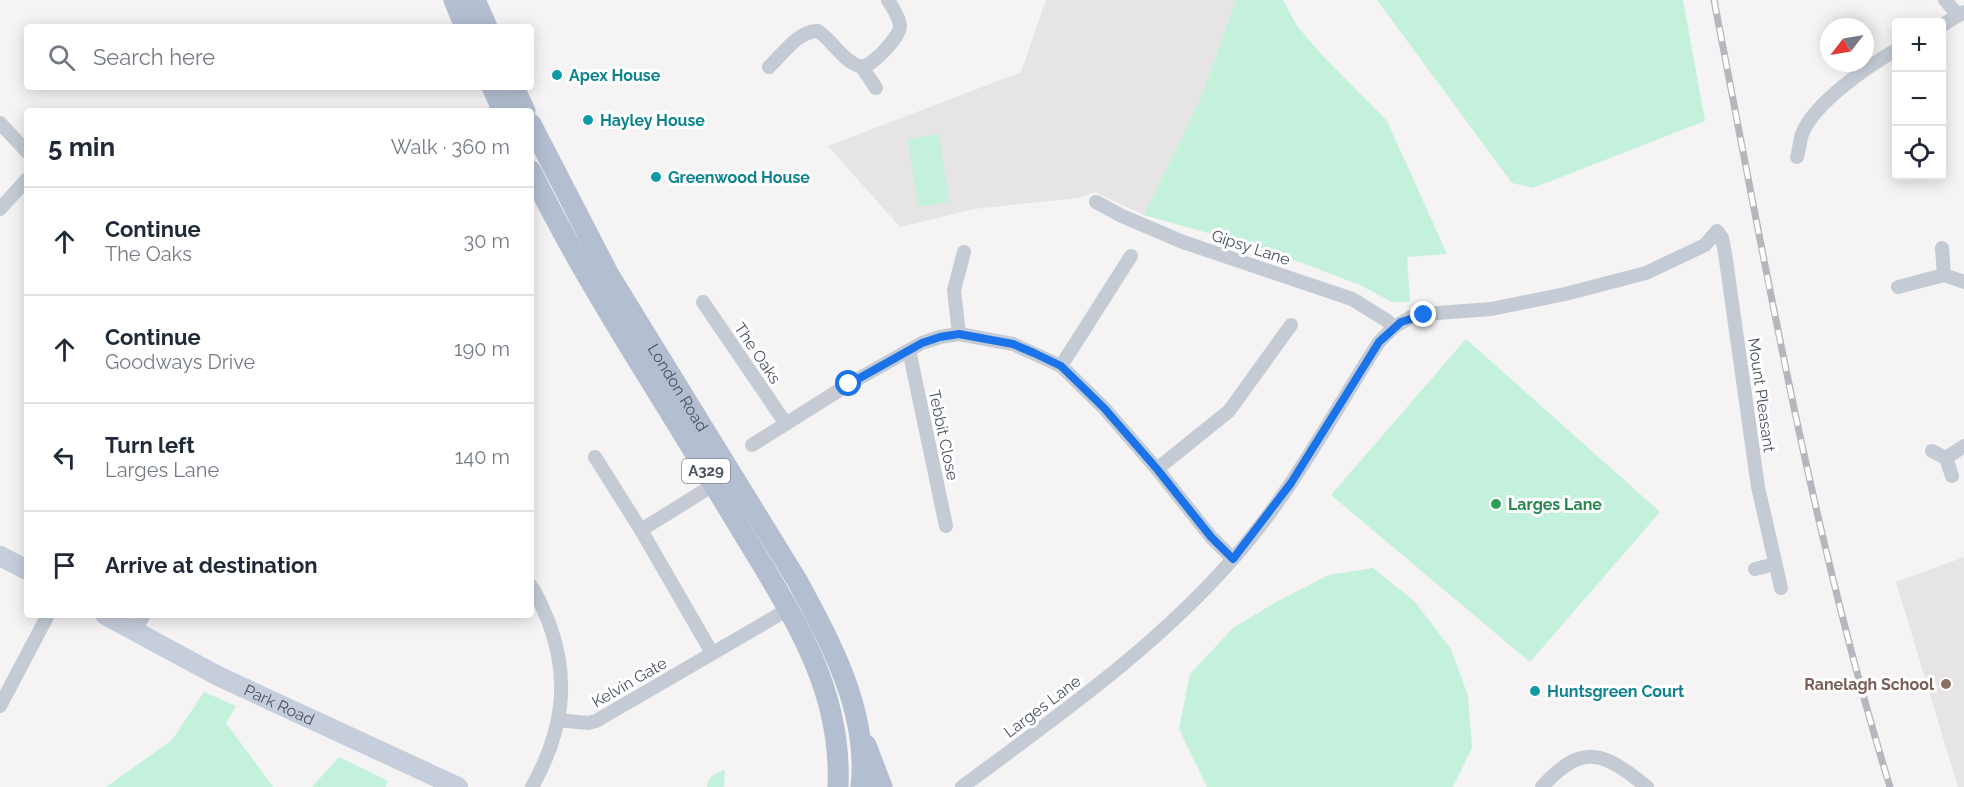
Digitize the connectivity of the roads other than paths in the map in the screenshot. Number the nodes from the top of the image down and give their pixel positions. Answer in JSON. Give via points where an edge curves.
{"nodes":[{"id":1,"x":454,"y":0,"type":"edge"},
{"id":2,"x":475,"y":0,"type":"edge"},
{"id":3,"x":888,"y":0,"type":"edge"},
{"id":4,"x":1946,"y":0,"type":"edge"},
{"id":5,"x":1961,"y":14,"type":"edge"},
{"id":6,"x":1946,"y":22,"type":"edge"},
{"id":7,"x":464,"y":24,"type":"edge"},
{"id":8,"x":486,"y":24,"type":"edge"},
{"id":9,"x":1892,"y":53,"type":"edge"},
{"id":10,"x":769,"y":67,"type":"dead end"},
{"id":11,"x":862,"y":67,"type":"junction"},
{"id":12,"x":876,"y":88,"type":"dead end"},
{"id":13,"x":493,"y":90,"type":"edge"},
{"id":14,"x":515,"y":90,"type":"edge"},
{"id":15,"x":502,"y":108,"type":"edge"},
{"id":16,"x":524,"y":108,"type":"edge"},
{"id":17,"x":0,"y":123,"type":"edge"},
{"id":18,"x":534,"y":130,"type":"edge"},
{"id":19,"x":24,"y":149,"type":"edge"},
{"id":20,"x":1797,"y":157,"type":"dead end"},
{"id":21,"x":534,"y":177,"type":"edge"},
{"id":22,"x":24,"y":182,"type":"edge"},
{"id":23,"x":1096,"y":202,"type":"dead end"},
{"id":24,"x":0,"y":209,"type":"edge"},
{"id":25,"x":1717,"y":231,"type":"joint"},
{"id":26,"x":1942,"y":248,"type":"dead end"},
{"id":27,"x":964,"y":252,"type":"dead end"},
{"id":28,"x":1131,"y":256,"type":"dead end"},
{"id":29,"x":1944,"y":275,"type":"junction"},
{"id":30,"x":1964,"y":282,"type":"edge"},
{"id":31,"x":1898,"y":287,"type":"dead end"},
{"id":32,"x":703,"y":302,"type":"dead end"},
{"id":33,"x":1291,"y":325,"type":"dead end"},
{"id":34,"x":1394,"y":327,"type":"junction"},
{"id":35,"x":959,"y":334,"type":"junction"},
{"id":36,"x":909,"y":351,"type":"junction"},
{"id":37,"x":1061,"y":366,"type":"junction"},
{"id":38,"x":786,"y":424,"type":"junction"},
{"id":39,"x":752,"y":445,"type":"dead end"},
{"id":40,"x":1964,"y":446,"type":"edge"},
{"id":41,"x":1932,"y":451,"type":"dead end"},
{"id":42,"x":595,"y":457,"type":"dead end"},
{"id":43,"x":1946,"y":458,"type":"junction"},
{"id":44,"x":1157,"y":469,"type":"junction"},
{"id":45,"x":1952,"y":476,"type":"dead end"},
{"id":46,"x":715,"y":484,"type":"junction"},
{"id":47,"x":946,"y":526,"type":"dead end"},
{"id":48,"x":641,"y":530,"type":"junction"},
{"id":49,"x":0,"y":556,"type":"edge"},
{"id":50,"x":1233,"y":559,"type":"junction"},
{"id":51,"x":1775,"y":564,"type":"junction"},
{"id":52,"x":24,"y":568,"type":"edge"},
{"id":53,"x":1755,"y":569,"type":"dead end"},
{"id":54,"x":1781,"y":588,"type":"dead end"},
{"id":55,"x":534,"y":592,"type":"edge"},
{"id":56,"x":780,"y":614,"type":"dead end"},
{"id":57,"x":46,"y":618,"type":"edge"},
{"id":58,"x":118,"y":618,"type":"edge"},
{"id":59,"x":139,"y":623,"type":"edge"},
{"id":60,"x":711,"y":653,"type":"junction"},
{"id":61,"x":0,"y":706,"type":"edge"},
{"id":62,"x":558,"y":720,"type":"junction"},
{"id":63,"x":858,"y":728,"type":"junction"},
{"id":64,"x":458,"y":787,"type":"edge"},
{"id":65,"x":532,"y":787,"type":"edge"},
{"id":66,"x":838,"y":787,"type":"edge"},
{"id":67,"x":861,"y":787,"type":"edge"},
{"id":68,"x":882,"y":787,"type":"edge"},
{"id":69,"x":962,"y":787,"type":"edge"},
{"id":70,"x":1542,"y":787,"type":"edge"},
{"id":71,"x":1647,"y":787,"type":"edge"}],
"edges":[{"from":1,"to":7,"type":"main road"},
{"from":2,"to":8,"type":"main road"},
{"from":3,"to":11,"type":"street","via":[[899,30],[885,50]]},
{"from":4,"to":5,"type":"street"},
{"from":5,"to":6,"type":"street"},
{"from":9,"to":20,"type":"street","via":[[1843,86],[1821,108],[1803,133]]},
{"from":10,"to":11,"type":"street","via":[[799,37],[815,30]]},
{"from":11,"to":12,"type":"street"},
{"from":13,"to":15,"type":"main road"},
{"from":14,"to":16,"type":"main road"},
{"from":17,"to":19,"type":"street"},
{"from":18,"to":63,"type":"main road","name":"London Road","number":"A329","via":[[609,275],[798,582],[838,659]]},
{"from":21,"to":46,"type":"main road","name":"London Road","number":"A329","via":[[614,321]]},
{"from":22,"to":24,"type":"street"},
{"from":23,"to":34,"type":"street","name":"Gipsy Lane","via":[[1183,242],[1352,299]]},
{"from":25,"to":34,"type":"street","name":"Larges Lane","via":[[1705,245],[1646,273],[1491,309],[1417,316]]},
{"from":25,"to":51,"type":"street","name":"Mount Pleasant","via":[[1725,253],[1758,487]]},
{"from":26,"to":29,"type":"street"},
{"from":27,"to":35,"type":"street","via":[[954,290]]},
{"from":28,"to":37,"type":"street"},
{"from":29,"to":30,"type":"street"},
{"from":29,"to":31,"type":"street"},
{"from":32,"to":38,"type":"street","name":"The Oaks"},
{"from":33,"to":44,"type":"street","via":[[1229,411]]},
{"from":34,"to":50,"type":"street","name":"Larges Lane","via":[[1379,342],[1291,483]]},
{"from":35,"to":36,"type":"street","via":[[940,337]]},
{"from":35,"to":37,"type":"street","via":[[1013,344]]},
{"from":36,"to":38,"type":"street"},
{"from":36,"to":47,"type":"street","name":"Tebbit Close"},
{"from":37,"to":44,"type":"street"},
{"from":38,"to":39,"type":"street"},
{"from":40,"to":43,"type":"street"},
{"from":41,"to":43,"type":"street"},
{"from":42,"to":48,"type":"street"},
{"from":43,"to":45,"type":"street"},
{"from":44,"to":50,"type":"street"},
{"from":46,"to":48,"type":"street"},
{"from":46,"to":66,"type":"main road","name":"London Road","number":"A329","via":[[792,612],[815,661],[833,719]]},
{"from":48,"to":60,"type":"street"},
{"from":49,"to":52,"type":"street"},
{"from":50,"to":69,"type":"street","name":"Larges Lane","via":[[1181,615],[1136,655]]},
{"from":51,"to":53,"type":"street"},
{"from":51,"to":54,"type":"street","name":"Mount Pleasant"},
{"from":55,"to":62,"type":"street","via":[[549,623],[560,663]]},
{"from":56,"to":60,"type":"street","name":"Kelvin Gate"},
{"from":57,"to":61,"type":"street"},
{"from":58,"to":59,"type":"street","name":"Park Road"},
{"from":59,"to":64,"type":"street","name":"Park Road","via":[[218,676]]},
{"from":60,"to":62,"type":"street","name":"Kelvin Gate","via":[[596,721]]},
{"from":62,"to":65,"type":"street","via":[[550,750]]},
{"from":63,"to":67,"type":"main road","name":"London Road","number":"A329"},
{"from":63,"to":68,"type":"main road"},
{"from":70,"to":71,"type":"street","via":[[1561,767],[1597,756],[1620,765]]}]}
